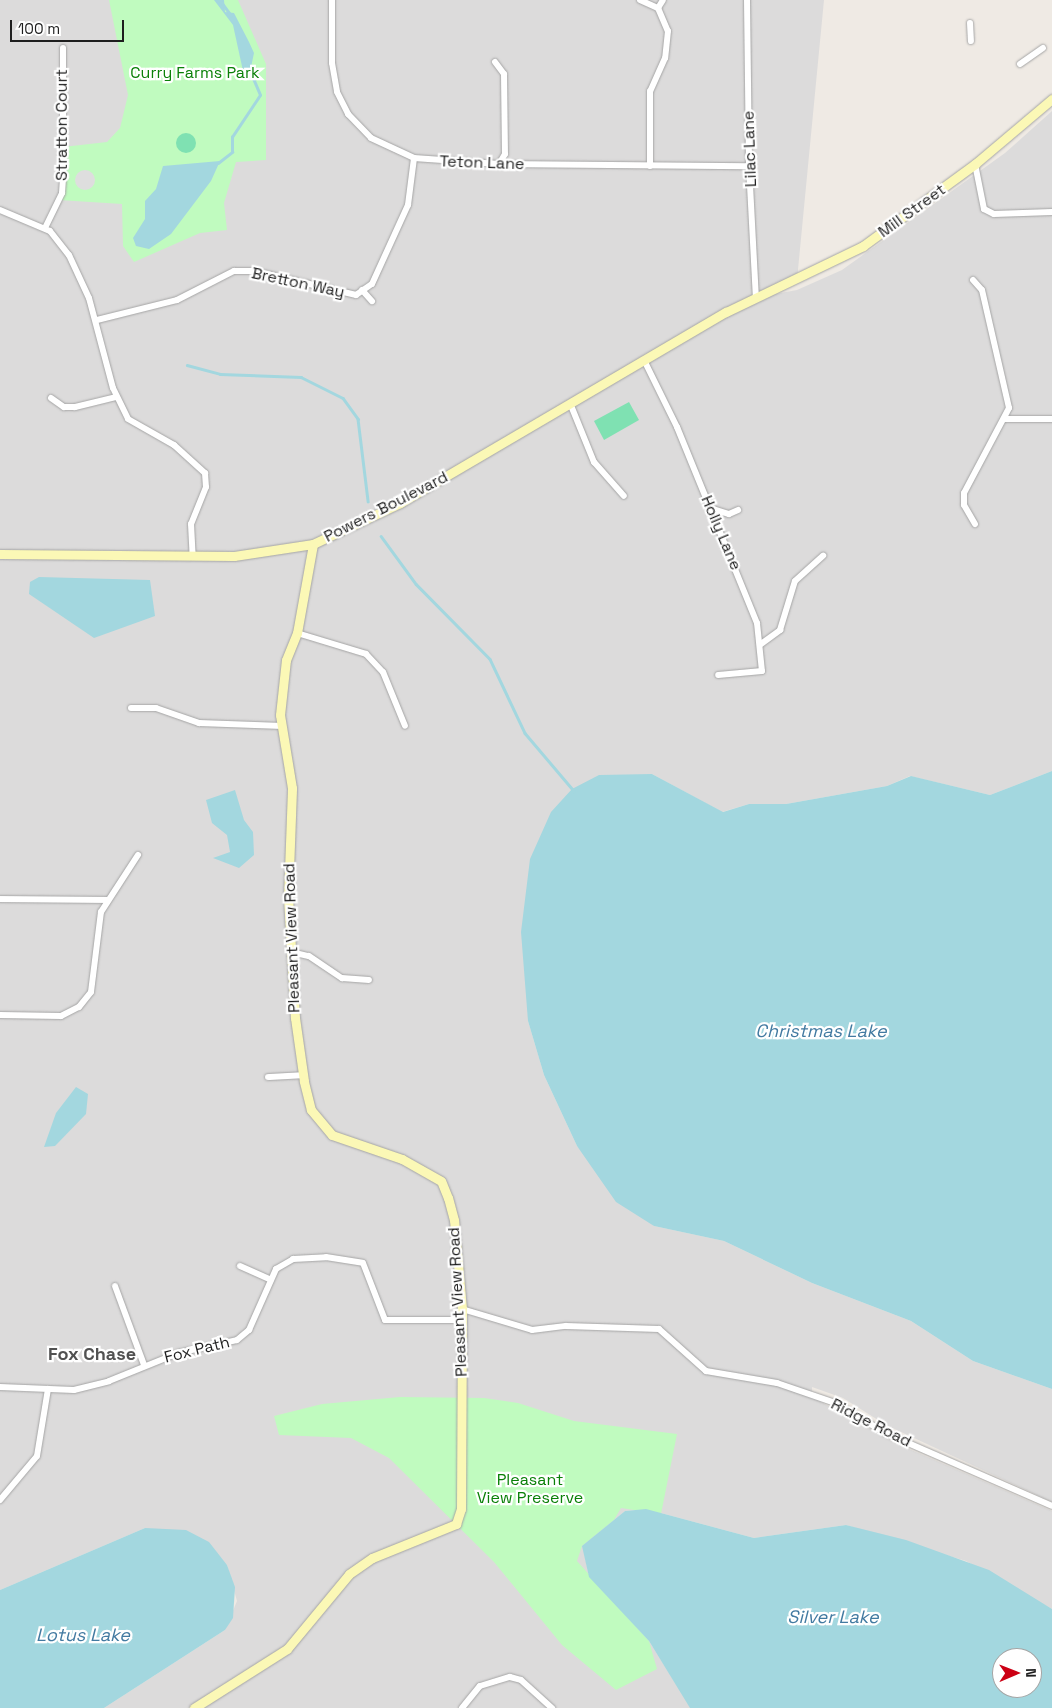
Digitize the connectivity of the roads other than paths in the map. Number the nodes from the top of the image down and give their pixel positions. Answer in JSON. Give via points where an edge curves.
{"nodes":[{"id":1,"x":332,"y":0,"type":"edge"},
{"id":2,"x":640,"y":0,"type":"edge"},
{"id":3,"x":664,"y":0,"type":"edge"},
{"id":4,"x":747,"y":0,"type":"edge"},
{"id":5,"x":658,"y":8,"type":"junction"},
{"id":6,"x":970,"y":23,"type":"dead end"},
{"id":7,"x":971,"y":41,"type":"dead end"},
{"id":8,"x":63,"y":48,"type":"dead end"},
{"id":9,"x":1043,"y":48,"type":"dead end"},
{"id":10,"x":495,"y":62,"type":"dead end"},
{"id":11,"x":1020,"y":64,"type":"dead end"},
{"id":12,"x":1052,"y":99,"type":"edge"},
{"id":13,"x":414,"y":158,"type":"junction"},
{"id":14,"x":499,"y":164,"type":"junction"},
{"id":15,"x":975,"y":164,"type":"junction"},
{"id":16,"x":650,"y":166,"type":"junction"},
{"id":17,"x":749,"y":166,"type":"junction"},
{"id":18,"x":0,"y":210,"type":"edge"},
{"id":19,"x":1052,"y":213,"type":"edge"},
{"id":20,"x":45,"y":228,"type":"junction"},
{"id":21,"x":973,"y":280,"type":"dead end"},
{"id":22,"x":362,"y":290,"type":"junction"},
{"id":23,"x":756,"y":298,"type":"junction"},
{"id":24,"x":372,"y":301,"type":"dead end"},
{"id":25,"x":96,"y":320,"type":"junction"},
{"id":26,"x":644,"y":360,"type":"junction"},
{"id":27,"x":116,"y":396,"type":"junction"},
{"id":28,"x":51,"y":398,"type":"dead end"},
{"id":29,"x":570,"y":403,"type":"junction"},
{"id":30,"x":1005,"y":419,"type":"junction"},
{"id":31,"x":1052,"y":419,"type":"edge"},
{"id":32,"x":624,"y":496,"type":"dead end"},
{"id":33,"x":710,"y":508,"type":"junction"},
{"id":34,"x":738,"y":510,"type":"dead end"},
{"id":35,"x":975,"y":524,"type":"dead end"},
{"id":36,"x":313,"y":544,"type":"junction"},
{"id":37,"x":0,"y":554,"type":"edge"},
{"id":38,"x":823,"y":556,"type":"dead end"},
{"id":39,"x":193,"y":557,"type":"junction"},
{"id":40,"x":297,"y":633,"type":"junction"},
{"id":41,"x":761,"y":644,"type":"junction"},
{"id":42,"x":718,"y":675,"type":"dead end"},
{"id":43,"x":131,"y":708,"type":"dead end"},
{"id":44,"x":283,"y":726,"type":"junction"},
{"id":45,"x":405,"y":726,"type":"dead end"},
{"id":46,"x":138,"y":855,"type":"dead end"},
{"id":47,"x":0,"y":899,"type":"edge"},
{"id":48,"x":108,"y":900,"type":"junction"},
{"id":49,"x":291,"y":952,"type":"junction"},
{"id":50,"x":369,"y":980,"type":"dead end"},
{"id":51,"x":0,"y":1015,"type":"edge"},
{"id":52,"x":303,"y":1075,"type":"junction"},
{"id":53,"x":268,"y":1077,"type":"dead end"},
{"id":54,"x":240,"y":1266,"type":"dead end"},
{"id":55,"x":269,"y":1279,"type":"junction"},
{"id":56,"x":115,"y":1286,"type":"dead end"},
{"id":57,"x":462,"y":1309,"type":"junction"},
{"id":58,"x":462,"y":1320,"type":"junction"},
{"id":59,"x":144,"y":1365,"type":"junction"},
{"id":60,"x":0,"y":1387,"type":"edge"},
{"id":61,"x":48,"y":1388,"type":"junction"},
{"id":62,"x":0,"y":1500,"type":"edge"},
{"id":63,"x":1052,"y":1506,"type":"edge"},
{"id":64,"x":194,"y":1708,"type":"edge"},
{"id":65,"x":462,"y":1708,"type":"edge"},
{"id":66,"x":552,"y":1708,"type":"edge"}],
"edges":[{"from":1,"to":13,"type":"street","name":"Teton Lane","via":[[332,63],[337,92],[348,114],[371,138]]},
{"from":2,"to":5,"type":"street"},
{"from":3,"to":5,"type":"street"},
{"from":4,"to":17,"type":"street","name":"Lilac Lane"},
{"from":5,"to":16,"type":"street","via":[[666,24],[667,45],[650,91]]},
{"from":6,"to":7,"type":"street"},
{"from":8,"to":20,"type":"street","name":"Stratton Court","via":[[64,178],[62,194]]},
{"from":9,"to":11,"type":"street"},
{"from":10,"to":14,"type":"street","via":[[505,84],[504,154]]},
{"from":12,"to":15,"type":"street","name":"Mill Street"},
{"from":13,"to":14,"type":"street","name":"Teton Lane"},
{"from":13,"to":22,"type":"street","name":"Bretton Way","via":[[408,205],[372,284]]},
{"from":14,"to":16,"type":"street","name":"Teton Lane"},
{"from":15,"to":19,"type":"street","via":[[984,209],[994,214]]},
{"from":15,"to":23,"type":"street","name":"Mill Street","via":[[863,246]]},
{"from":16,"to":17,"type":"street","name":"Teton Lane"},
{"from":17,"to":23,"type":"street","name":"Lilac Lane"},
{"from":18,"to":20,"type":"street"},
{"from":20,"to":25,"type":"street","via":[[69,255]]},
{"from":21,"to":30,"type":"street","via":[[982,290],[990,337],[1006,385]]},
{"from":22,"to":24,"type":"street"},
{"from":22,"to":25,"type":"street","name":"Bretton Way","via":[[340,293],[254,271],[234,271],[177,300]]},
{"from":23,"to":26,"type":"street","name":"Powers Boulevard"},
{"from":25,"to":27,"type":"street"},
{"from":26,"to":29,"type":"street","name":"Powers Boulevard"},
{"from":26,"to":33,"type":"street","name":"Holly Lane"},
{"from":27,"to":28,"type":"street","via":[[75,407],[64,407]]},
{"from":27,"to":39,"type":"street","via":[[128,419],[174,445],[205,473],[206,487],[191,524]]},
{"from":29,"to":32,"type":"street","via":[[594,462]]},
{"from":29,"to":36,"type":"street","name":"Powers Boulevard","via":[[400,503]]},
{"from":30,"to":31,"type":"street"},
{"from":30,"to":35,"type":"street","via":[[964,493],[964,505]]},
{"from":33,"to":34,"type":"street","via":[[729,514]]},
{"from":33,"to":41,"type":"street","name":"Holly Lane","via":[[752,606]]},
{"from":36,"to":39,"type":"street","name":"Powers Boulevard"},
{"from":36,"to":40,"type":"street","name":"Pleasant View Road"},
{"from":37,"to":39,"type":"street","name":"Powers Boulevard"},
{"from":38,"to":41,"type":"street","via":[[795,581],[780,630]]},
{"from":40,"to":44,"type":"street","name":"Pleasant View Road","via":[[281,691]]},
{"from":40,"to":45,"type":"street","via":[[366,654],[383,672]]},
{"from":41,"to":42,"type":"street","name":"Holly Lane","via":[[762,671]]},
{"from":43,"to":44,"type":"street","via":[[156,708],[199,723]]},
{"from":44,"to":49,"type":"street","name":"Pleasant View Road","via":[[292,788],[288,898]]},
{"from":46,"to":48,"type":"street"},
{"from":47,"to":48,"type":"street"},
{"from":48,"to":51,"type":"street","via":[[101,912],[91,992],[79,1008],[61,1016]]},
{"from":49,"to":50,"type":"street","via":[[309,956],[342,978]]},
{"from":49,"to":52,"type":"street","name":"Pleasant View Road"},
{"from":52,"to":53,"type":"street"},
{"from":52,"to":57,"type":"street","name":"Pleasant View Road","via":[[310,1110],[332,1136],[402,1159],[441,1181],[454,1220]]},
{"from":54,"to":55,"type":"street"},
{"from":55,"to":58,"type":"street","name":"Fox Path","via":[[293,1258],[354,1259],[369,1272],[377,1308],[385,1320]]},
{"from":55,"to":59,"type":"street","name":"Fox Path","via":[[249,1330],[237,1340]]},
{"from":56,"to":59,"type":"street"},
{"from":57,"to":58,"type":"street","name":"Pleasant View Road"},
{"from":57,"to":63,"type":"street","name":"Ridge Road","via":[[532,1330],[566,1326],[659,1329],[706,1371],[777,1383],[838,1404],[885,1433]]},
{"from":58,"to":64,"type":"street","name":"Pleasant View Road","via":[[461,1509],[456,1524],[372,1558],[349,1574],[286,1649]]},
{"from":59,"to":61,"type":"street","name":"Fox Path","via":[[110,1381],[74,1390]]},
{"from":60,"to":61,"type":"street","name":"Fox Path"},
{"from":61,"to":62,"type":"street","via":[[37,1456]]},
{"from":65,"to":66,"type":"street","via":[[480,1686],[510,1677],[521,1680]]}]}
